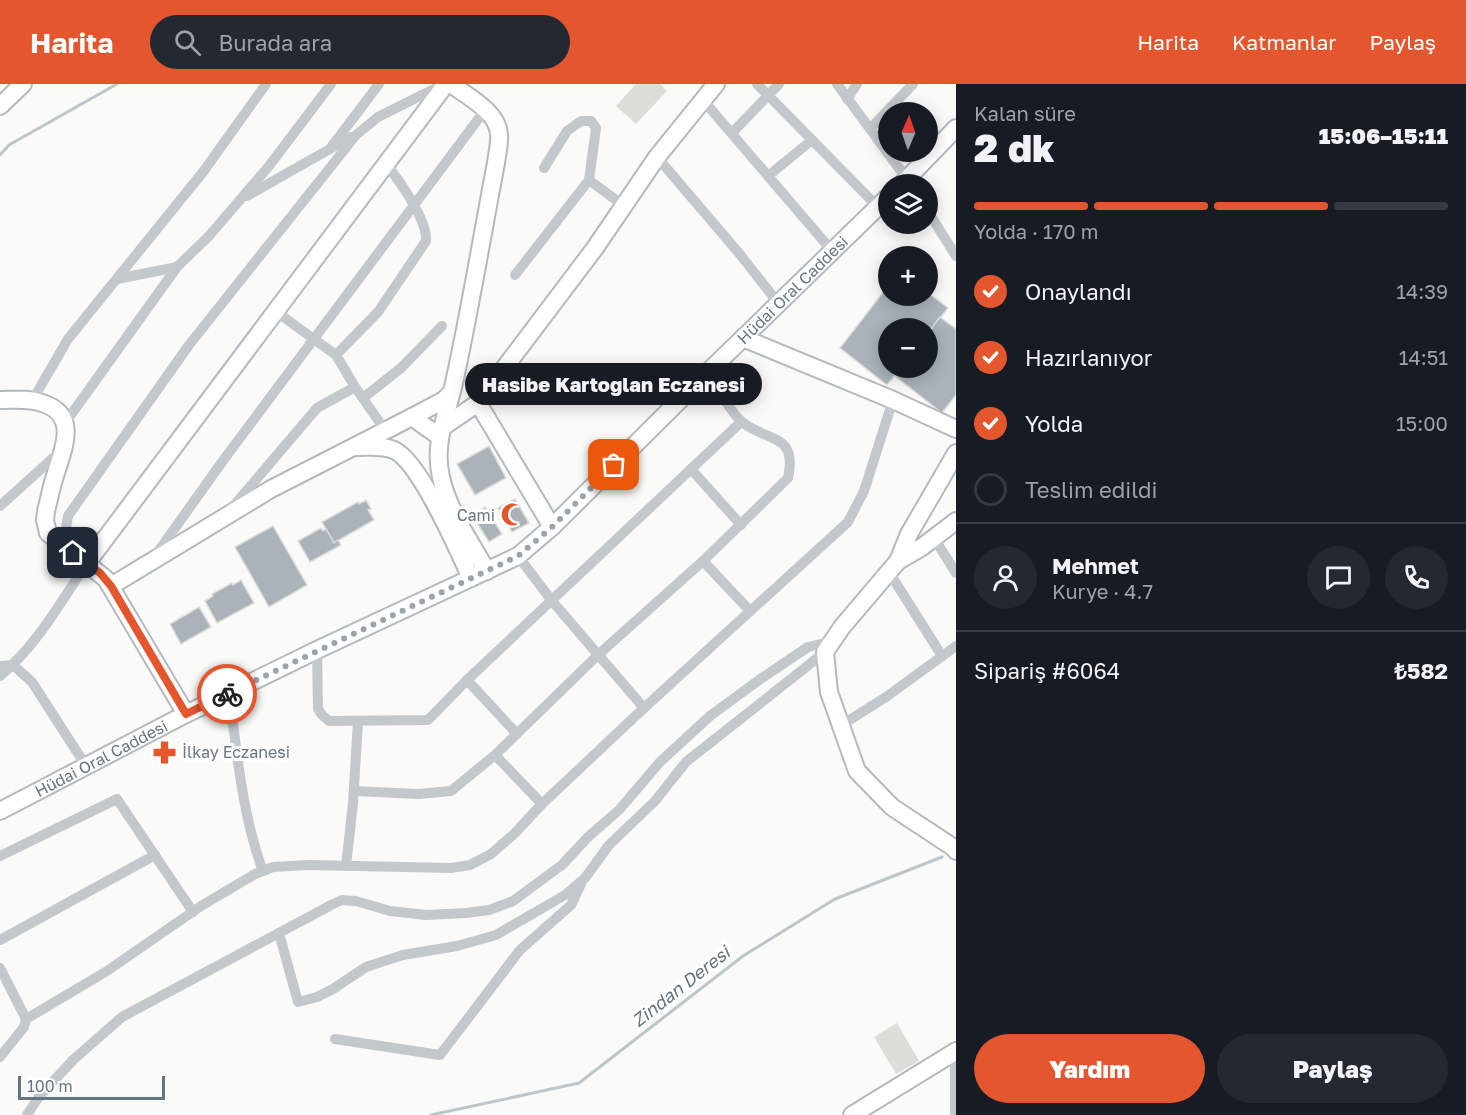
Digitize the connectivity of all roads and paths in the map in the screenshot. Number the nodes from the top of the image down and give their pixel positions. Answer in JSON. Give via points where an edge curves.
{"nodes":[{"id":1,"x":23,"y":84,"type":"edge"},
{"id":2,"x":266,"y":84,"type":"edge"},
{"id":3,"x":331,"y":84,"type":"edge"},
{"id":4,"x":379,"y":84,"type":"edge"},
{"id":5,"x":447,"y":84,"type":"edge"},
{"id":6,"x":717,"y":84,"type":"edge"},
{"id":7,"x":757,"y":84,"type":"edge"},
{"id":8,"x":779,"y":84,"type":"edge"},
{"id":9,"x":837,"y":84,"type":"edge"},
{"id":10,"x":857,"y":84,"type":"edge"},
{"id":11,"x":913,"y":84,"type":"edge"},
{"id":12,"x":768,"y":95,"type":"junction"},
{"id":13,"x":848,"y":99,"type":"junction"},
{"id":14,"x":704,"y":100,"type":"junction"},
{"id":15,"x":0,"y":106,"type":"edge"},
{"id":16,"x":485,"y":110,"type":"junction"},
{"id":17,"x":956,"y":128,"type":"edge"},
{"id":18,"x":870,"y":129,"type":"junction"},
{"id":19,"x":732,"y":133,"type":"junction"},
{"id":20,"x":356,"y":135,"type":"junction"},
{"id":21,"x":812,"y":140,"type":"junction"},
{"id":22,"x":330,"y":150,"type":"junction"},
{"id":23,"x":657,"y":157,"type":"junction"},
{"id":24,"x":386,"y":164,"type":"junction"},
{"id":25,"x":544,"y":168,"type":"dead end"},
{"id":26,"x":901,"y":174,"type":"edge"},
{"id":27,"x":915,"y":174,"type":"edge"},
{"id":28,"x":768,"y":176,"type":"junction"},
{"id":29,"x":589,"y":180,"type":"junction"},
{"id":30,"x":878,"y":198,"type":"edge"},
{"id":31,"x":239,"y":201,"type":"junction"},
{"id":32,"x":624,"y":206,"type":"junction"},
{"id":33,"x":413,"y":207,"type":"junction"},
{"id":34,"x":878,"y":207,"type":"edge"},
{"id":35,"x":938,"y":226,"type":"edge"},
{"id":36,"x":955,"y":250,"type":"edge"},
{"id":37,"x":833,"y":252,"type":"junction"},
{"id":38,"x":177,"y":267,"type":"junction"},
{"id":39,"x":515,"y":275,"type":"dead end"},
{"id":40,"x":117,"y":279,"type":"junction"},
{"id":41,"x":779,"y":304,"type":"junction"},
{"id":42,"x":275,"y":311,"type":"junction"},
{"id":43,"x":442,"y":326,"type":"dead end"},
{"id":44,"x":315,"y":338,"type":"junction"},
{"id":45,"x":743,"y":338,"type":"junction"},
{"id":46,"x":336,"y":355,"type":"junction"},
{"id":47,"x":707,"y":373,"type":"junction"},
{"id":48,"x":355,"y":387,"type":"junction"},
{"id":49,"x":450,"y":393,"type":"junction"},
{"id":50,"x":363,"y":398,"type":"junction"},
{"id":51,"x":0,"y":399,"type":"edge"},
{"id":52,"x":32,"y":400,"type":"junction"},
{"id":53,"x":893,"y":400,"type":"junction"},
{"id":54,"x":477,"y":403,"type":"junction"},
{"id":55,"x":412,"y":417,"type":"junction"},
{"id":56,"x":741,"y":422,"type":"junction"},
{"id":57,"x":65,"y":423,"type":"junction"},
{"id":58,"x":956,"y":429,"type":"edge"},
{"id":59,"x":385,"y":430,"type":"junction"},
{"id":60,"x":440,"y":438,"type":"junction"},
{"id":61,"x":353,"y":447,"type":"junction"},
{"id":62,"x":63,"y":452,"type":"junction"},
{"id":63,"x":956,"y":453,"type":"edge"},
{"id":64,"x":400,"y":455,"type":"junction"},
{"id":65,"x":691,"y":469,"type":"junction"},
{"id":66,"x":0,"y":506,"type":"edge"},
{"id":67,"x":223,"y":518,"type":"junction"},
{"id":68,"x":956,"y":521,"type":"edge"},
{"id":69,"x":741,"y":525,"type":"junction"},
{"id":70,"x":552,"y":527,"type":"junction"},
{"id":71,"x":934,"y":538,"type":"junction"},
{"id":72,"x":73,"y":553,"type":"junction"},
{"id":73,"x":518,"y":556,"type":"junction"},
{"id":74,"x":703,"y":561,"type":"junction"},
{"id":75,"x":87,"y":563,"type":"junction"},
{"id":76,"x":149,"y":563,"type":"junction"},
{"id":77,"x":893,"y":567,"type":"junction"},
{"id":78,"x":487,"y":571,"type":"junction"},
{"id":79,"x":956,"y":573,"type":"edge"},
{"id":80,"x":471,"y":578,"type":"junction"},
{"id":81,"x":111,"y":586,"type":"junction"},
{"id":82,"x":552,"y":601,"type":"junction"},
{"id":83,"x":750,"y":611,"type":"junction"},
{"id":84,"x":956,"y":646,"type":"edge"},
{"id":85,"x":829,"y":647,"type":"junction"},
{"id":86,"x":317,"y":650,"type":"junction"},
{"id":87,"x":599,"y":654,"type":"junction"},
{"id":88,"x":942,"y":656,"type":"junction"},
{"id":89,"x":14,"y":665,"type":"junction"},
{"id":90,"x":0,"y":666,"type":"edge"},
{"id":91,"x":0,"y":676,"type":"edge"},
{"id":92,"x":467,"y":680,"type":"junction"},
{"id":93,"x":229,"y":693,"type":"junction"},
{"id":94,"x":644,"y":708,"type":"junction"},
{"id":95,"x":186,"y":714,"type":"junction"},
{"id":96,"x":357,"y":721,"type":"junction"},
{"id":97,"x":840,"y":726,"type":"junction"},
{"id":98,"x":517,"y":734,"type":"junction"},
{"id":99,"x":495,"y":755,"type":"junction"},
{"id":100,"x":86,"y":766,"type":"junction"},
{"id":101,"x":354,"y":791,"type":"junction"},
{"id":102,"x":542,"y":804,"type":"junction"},
{"id":103,"x":0,"y":811,"type":"edge"},
{"id":104,"x":956,"y":851,"type":"edge"},
{"id":105,"x":155,"y":855,"type":"junction"},
{"id":106,"x":0,"y":856,"type":"edge"},
{"id":107,"x":346,"y":866,"type":"junction"},
{"id":108,"x":263,"y":871,"type":"junction"},
{"id":109,"x":585,"y":879,"type":"junction"},
{"id":110,"x":193,"y":912,"type":"junction"},
{"id":111,"x":279,"y":933,"type":"junction"},
{"id":112,"x":0,"y":940,"type":"edge"},
{"id":113,"x":0,"y":968,"type":"edge"},
{"id":114,"x":26,"y":1018,"type":"junction"},
{"id":115,"x":334,"y":1039,"type":"dead end"},
{"id":116,"x":956,"y":1051,"type":"edge"},
{"id":117,"x":0,"y":1056,"type":"edge"},
{"id":118,"x":27,"y":1115,"type":"edge"},
{"id":119,"x":852,"y":1115,"type":"edge"},
{"id":120,"x":955,"y":1115,"type":"edge"}],
"edges":[{"from":1,"to":15,"type":"street"},
{"from":2,"to":40,"type":"street","via":[[203,172]]},
{"from":3,"to":31,"type":"street"},
{"from":4,"to":22,"type":"street"},
{"from":5,"to":16,"type":"street"},
{"from":5,"to":20,"type":"street","via":[[378,117]]},
{"from":5,"to":24,"type":"street"},
{"from":6,"to":14,"type":"street"},
{"from":7,"to":12,"type":"street"},
{"from":8,"to":12,"type":"street"},
{"from":9,"to":13,"type":"street"},
{"from":10,"to":13,"type":"street"},
{"from":11,"to":18,"type":"street"},
{"from":12,"to":19,"type":"street"},
{"from":12,"to":21,"type":"street"},
{"from":13,"to":18,"type":"street"},
{"from":14,"to":19,"type":"street"},
{"from":14,"to":23,"type":"street"},
{"from":16,"to":33,"type":"street"},
{"from":16,"to":49,"type":"street","via":[[500,133]]},
{"from":17,"to":27,"type":"street"},
{"from":18,"to":26,"type":"street"},
{"from":19,"to":28,"type":"street"},
{"from":20,"to":22,"type":"street"},
{"from":20,"to":72,"type":"street","via":[[189,345],[68,516],[66,528]]},
{"from":21,"to":28,"type":"street"},
{"from":21,"to":30,"type":"street"},
{"from":22,"to":31,"type":"street"},
{"from":23,"to":32,"type":"street"},
{"from":23,"to":41,"type":"street"},
{"from":24,"to":33,"type":"street","via":[[406,190]]},
{"from":24,"to":42,"type":"street"},
{"from":25,"to":29,"type":"street","via":[[567,131],[581,121],[591,121],[596,128]]},
{"from":28,"to":37,"type":"street"},
{"from":29,"to":32,"type":"street"},
{"from":29,"to":39,"type":"street"},
{"from":31,"to":38,"type":"street"},
{"from":32,"to":54,"type":"street"},
{"from":33,"to":44,"type":"street"},
{"from":33,"to":46,"type":"street","via":[[427,233],[426,241],[378,312]]},
{"from":34,"to":37,"type":"street","name":"Hüdai Oral Caddesi"},
{"from":35,"to":36,"type":"street"},
{"from":37,"to":41,"type":"street","name":"Hüdai Oral Caddesi"},
{"from":38,"to":40,"type":"street"},
{"from":38,"to":57,"type":"street"},
{"from":40,"to":52,"type":"street","via":[[68,339]]},
{"from":41,"to":45,"type":"street","name":"Hüdai Oral Caddesi"},
{"from":42,"to":44,"type":"street"},
{"from":42,"to":75,"type":"street"},
{"from":43,"to":50,"type":"street","via":[[401,368]]},
{"from":44,"to":46,"type":"street"},
{"from":44,"to":76,"type":"street"},
{"from":45,"to":47,"type":"street","name":"Hüdai Oral Caddesi"},
{"from":45,"to":53,"type":"street"},
{"from":46,"to":48,"type":"street"},
{"from":47,"to":56,"type":"street"},
{"from":47,"to":70,"type":"street","name":"Hüdai Oral Caddesi"},
{"from":48,"to":50,"type":"street"},
{"from":48,"to":67,"type":"street","via":[[317,408]]},
{"from":49,"to":54,"type":"street"},
{"from":49,"to":55,"type":"street"},
{"from":49,"to":60,"type":"street"},
{"from":50,"to":59,"type":"street"},
{"from":51,"to":52,"type":"street"},
{"from":52,"to":57,"type":"street","via":[[48,405]]},
{"from":53,"to":58,"type":"street"},
{"from":53,"to":83,"type":"street","via":[[864,492],[848,522]]},
{"from":54,"to":60,"type":"street"},
{"from":54,"to":70,"type":"street"},
{"from":55,"to":59,"type":"street"},
{"from":55,"to":60,"type":"street"},
{"from":56,"to":65,"type":"street"},
{"from":56,"to":69,"type":"street","via":[[782,442],[791,467],[789,478]]},
{"from":57,"to":62,"type":"street"},
{"from":59,"to":61,"type":"street"},
{"from":59,"to":64,"type":"street"},
{"from":60,"to":64,"type":"street","via":[[426,458],[415,460]]},
{"from":60,"to":78,"type":"street","via":[[441,477],[457,518]]},
{"from":61,"to":64,"type":"street","via":[[381,447]]},
{"from":61,"to":67,"type":"street"},
{"from":62,"to":66,"type":"street"},
{"from":62,"to":72,"type":"street","via":[[46,511],[46,525],[50,537]]},
{"from":63,"to":77,"type":"street"},
{"from":64,"to":80,"type":"street","via":[[411,465],[443,519]]},
{"from":65,"to":69,"type":"street"},
{"from":65,"to":82,"type":"street"},
{"from":67,"to":76,"type":"street"},
{"from":68,"to":71,"type":"street"},
{"from":69,"to":74,"type":"street"},
{"from":70,"to":73,"type":"street","name":"Hüdai Oral Caddesi"},
{"from":71,"to":77,"type":"street"},
{"from":71,"to":79,"type":"street"},
{"from":72,"to":75,"type":"street"},
{"from":73,"to":78,"type":"street","name":"Hüdai Oral Caddesi"},
{"from":73,"to":82,"type":"street"},
{"from":74,"to":83,"type":"street"},
{"from":74,"to":87,"type":"street"},
{"from":75,"to":81,"type":"street"},
{"from":75,"to":89,"type":"street","via":[[36,640]]},
{"from":76,"to":81,"type":"street"},
{"from":77,"to":85,"type":"street"},
{"from":77,"to":88,"type":"street"},
{"from":78,"to":80,"type":"street","name":"Hüdai Oral Caddesi"},
{"from":80,"to":86,"type":"street","name":"Hüdai Oral Caddesi"},
{"from":81,"to":95,"type":"street"},
{"from":82,"to":87,"type":"street"},
{"from":82,"to":92,"type":"street"},
{"from":83,"to":94,"type":"street"},
{"from":84,"to":88,"type":"street"},
{"from":85,"to":97,"type":"street","via":[[829,692]]},
{"from":85,"to":109,"type":"street","via":[[686,762],[655,801],[609,845]]},
{"from":85,"to":111,"type":"street","via":[[808,647],[710,716],[660,762],[619,810],[562,865],[513,901],[466,914],[426,915],[342,900]]},
{"from":86,"to":93,"type":"street","name":"Hüdai Oral Caddesi"},
{"from":86,"to":96,"type":"street","via":[[321,716],[329,721]]},
{"from":87,"to":94,"type":"street"},
{"from":87,"to":98,"type":"street"},
{"from":88,"to":97,"type":"street"},
{"from":89,"to":90,"type":"street"},
{"from":89,"to":91,"type":"street"},
{"from":89,"to":100,"type":"street","via":[[32,682]]},
{"from":92,"to":96,"type":"street","via":[[428,720]]},
{"from":92,"to":98,"type":"street"},
{"from":93,"to":95,"type":"street","name":"Hüdai Oral Caddesi"},
{"from":93,"to":108,"type":"street","via":[[250,825]]},
{"from":94,"to":102,"type":"street"},
{"from":95,"to":100,"type":"street","name":"Hüdai Oral Caddesi"},
{"from":96,"to":101,"type":"street"},
{"from":97,"to":104,"type":"street","via":[[857,771],[892,807]]},
{"from":98,"to":99,"type":"street"},
{"from":99,"to":101,"type":"street","via":[[451,791]]},
{"from":99,"to":102,"type":"street"},
{"from":100,"to":103,"type":"street","name":"Hüdai Oral Caddesi"},
{"from":101,"to":107,"type":"street"},
{"from":102,"to":107,"type":"street","via":[[491,854],[470,865]]},
{"from":105,"to":106,"type":"street","via":[[117,799]]},
{"from":105,"to":110,"type":"street"},
{"from":105,"to":112,"type":"street"},
{"from":107,"to":108,"type":"street","via":[[273,867]]},
{"from":108,"to":110,"type":"street"},
{"from":109,"to":111,"type":"street","via":[[565,895],[496,934],[366,967],[333,989],[298,1002]]},
{"from":109,"to":115,"type":"street","via":[[571,904],[520,951],[440,1055]]},
{"from":110,"to":114,"type":"street","via":[[107,971]]},
{"from":111,"to":118,"type":"street","via":[[122,1017],[72,1060]]},
{"from":113,"to":114,"type":"street"},
{"from":114,"to":117,"type":"street","via":[[24,1027]]},
{"from":116,"to":119,"type":"street"},
{"from":116,"to":120,"type":"street"}]}
